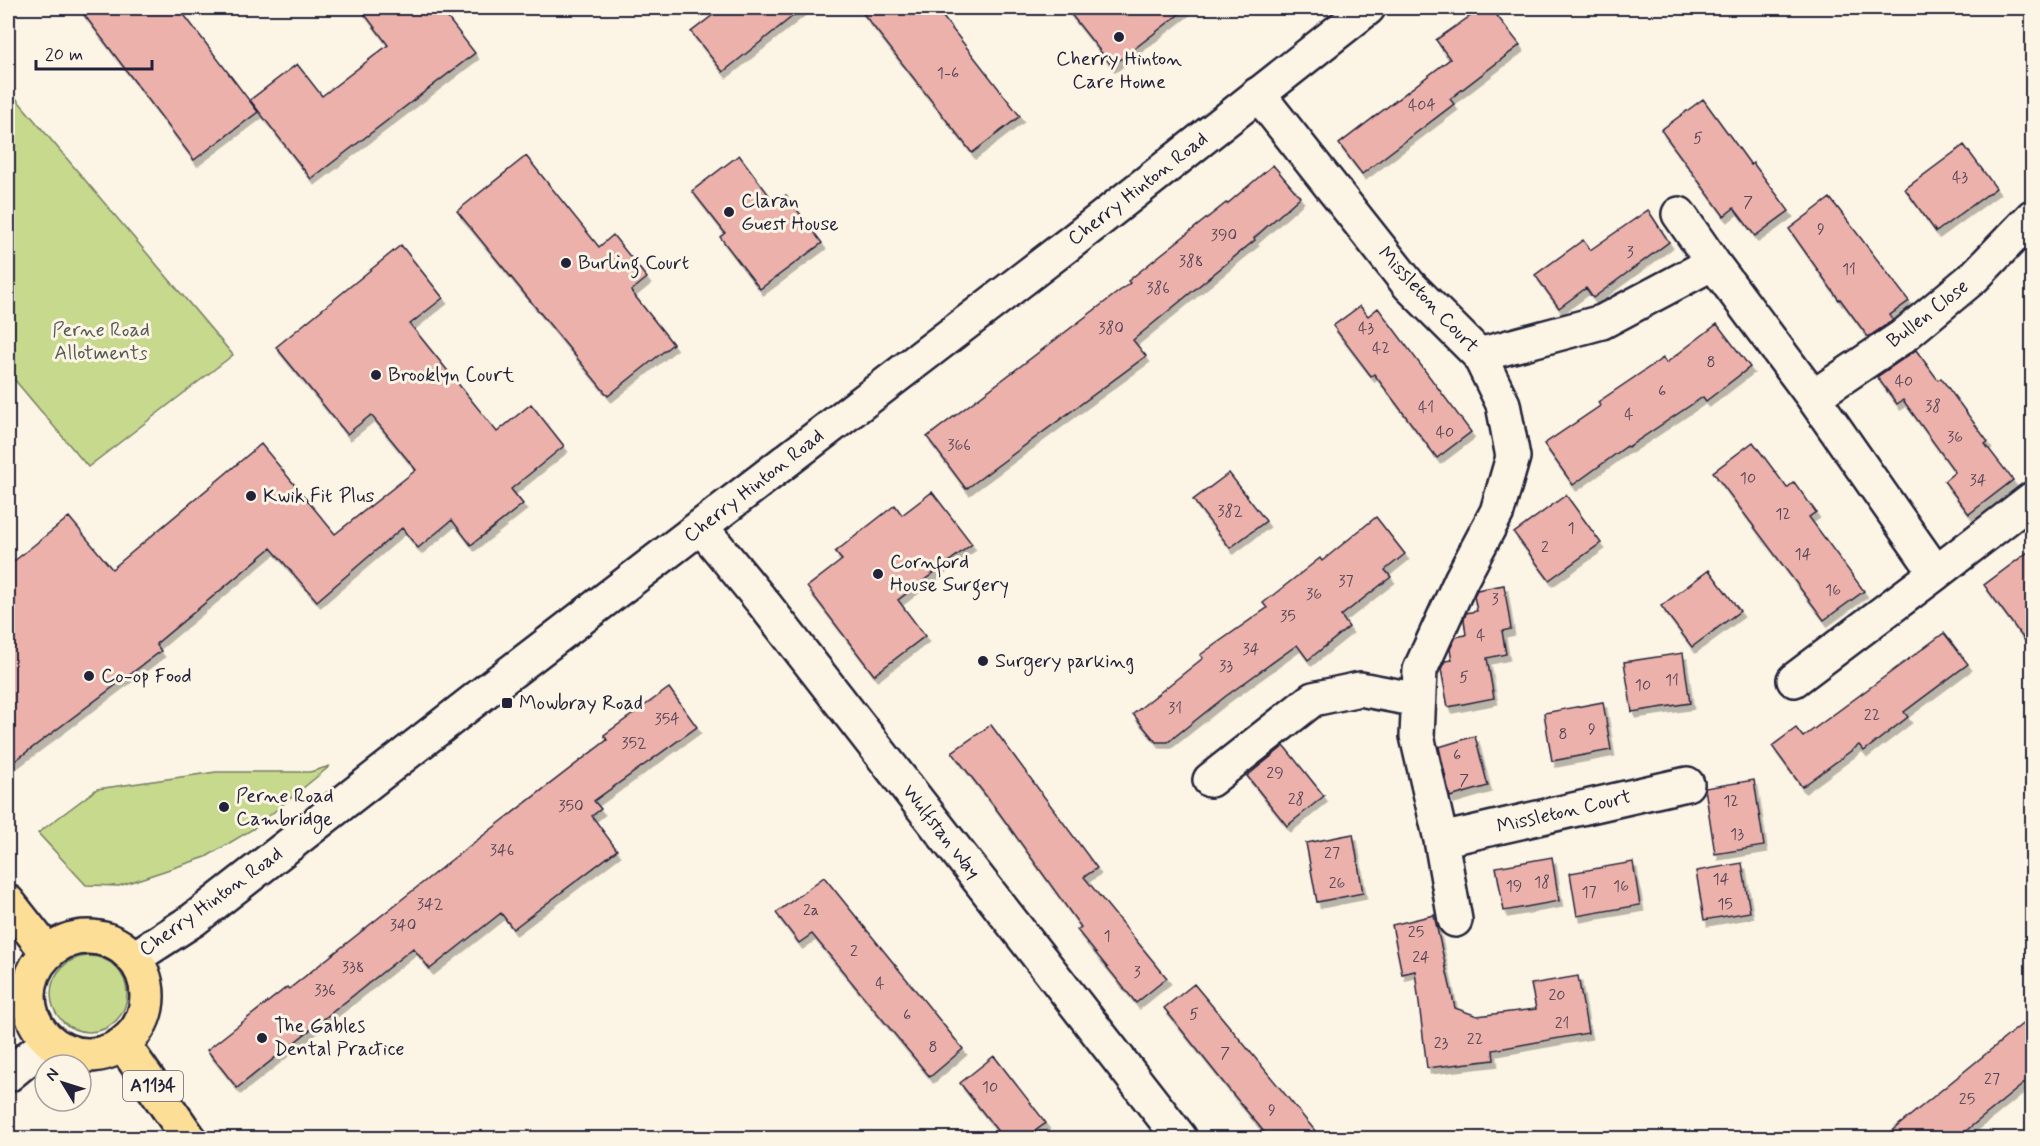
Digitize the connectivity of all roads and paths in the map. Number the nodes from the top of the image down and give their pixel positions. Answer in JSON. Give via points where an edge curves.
{"nodes":[{"id":1,"x":1366,"y":8,"type":"edge"},
{"id":2,"x":1258,"y":94,"type":"junction"},
{"id":3,"x":1679,"y":214,"type":"dead end"},
{"id":4,"x":2032,"y":217,"type":"edge"},
{"id":5,"x":1713,"y":263,"type":"junction"},
{"id":6,"x":1479,"y":355,"type":"junction"},
{"id":7,"x":1813,"y":397,"type":"junction"},
{"id":8,"x":2032,"y":499,"type":"edge"},
{"id":9,"x":701,"y":527,"type":"junction"},
{"id":10,"x":1936,"y":573,"type":"junction"},
{"id":11,"x":1794,"y":680,"type":"dead end"},
{"id":12,"x":1418,"y":700,"type":"junction"},
{"id":13,"x":1210,"y":780,"type":"dead end"},
{"id":14,"x":1687,"y":784,"type":"dead end"},
{"id":15,"x":1441,"y":840,"type":"junction"},
{"id":16,"x":8,"y":902,"type":"edge"},
{"id":17,"x":1455,"y":920,"type":"dead end"},
{"id":18,"x":48,"y":953,"type":"junction"},
{"id":19,"x":134,"y":958,"type":"junction"},
{"id":20,"x":49,"y":1041,"type":"junction"},
{"id":21,"x":123,"y":1044,"type":"junction"},
{"id":22,"x":8,"y":1075,"type":"edge"},
{"id":23,"x":189,"y":1138,"type":"edge"},
{"id":24,"x":1180,"y":1138,"type":"edge"}],
"edges":[{"from":1,"to":2,"type":"street","name":"Cherry Hinton Road"},
{"from":2,"to":6,"type":"street","name":"Missleton Court","via":[[1409,285]]},
{"from":2,"to":9,"type":"street","name":"Cherry Hinton Road"},
{"from":3,"to":5,"type":"street"},
{"from":4,"to":7,"type":"street","name":"Bullen Close","via":[[1974,277],[1902,337]]},
{"from":5,"to":6,"type":"street","via":[[1602,322]]},
{"from":5,"to":7,"type":"street"},
{"from":6,"to":12,"type":"street","name":"Missleton Court","via":[[1503,404],[1513,457],[1497,512],[1420,670]]},
{"from":7,"to":10,"type":"street"},
{"from":8,"to":10,"type":"street"},
{"from":9,"to":19,"type":"street","name":"Cherry Hinton Road","via":[[193,920]]},
{"from":9,"to":24,"type":"street","name":"Wulfstan Way"},
{"from":10,"to":11,"type":"street"},
{"from":12,"to":13,"type":"street","via":[[1360,689],[1312,699]]},
{"from":12,"to":15,"type":"street","name":"Missleton Court","via":[[1417,736]]},
{"from":14,"to":15,"type":"street","name":"Missleton Court"},
{"from":15,"to":17,"type":"street","name":"Missleton Court"},
{"from":16,"to":18,"type":"main road"},
{"from":18,"to":19,"type":"main road","via":[[67,940],[85,936],[120,945]]},
{"from":18,"to":20,"type":"main road","via":[[37,965],[29,985],[29,1005],[36,1025]]},
{"from":19,"to":21,"type":"main road","via":[[148,993],[137,1030]]},
{"from":20,"to":21,"type":"main road","via":[[66,1052],[86,1056],[105,1053]]},
{"from":20,"to":22,"type":"street"},
{"from":21,"to":23,"type":"main road","number":"A1134"}]}
